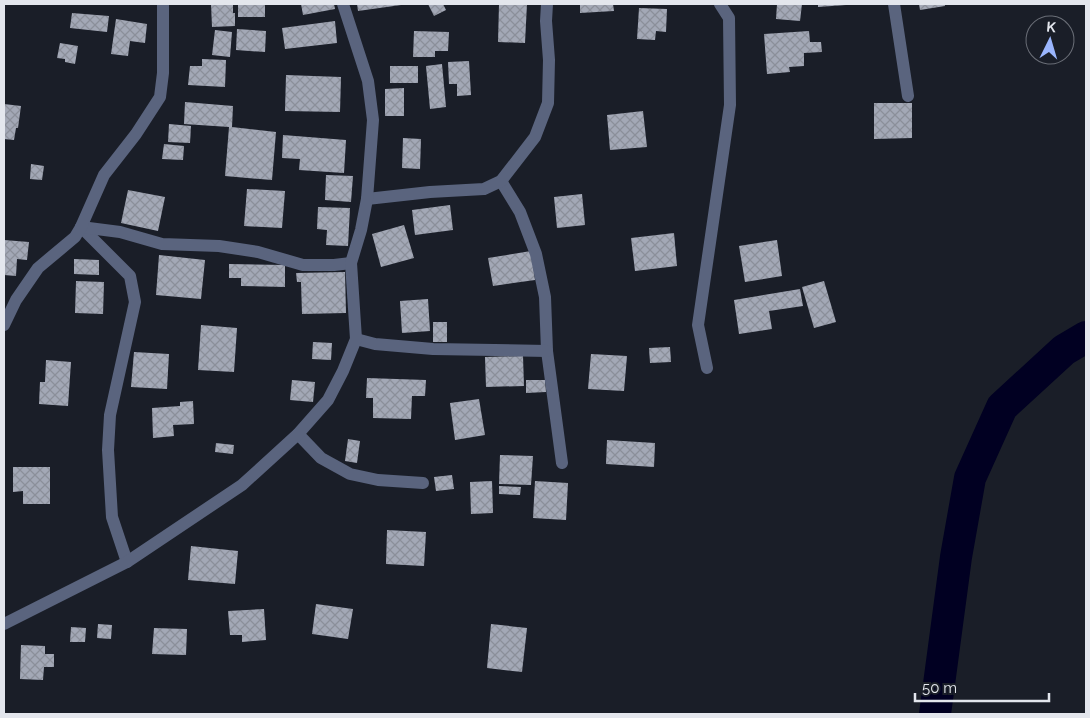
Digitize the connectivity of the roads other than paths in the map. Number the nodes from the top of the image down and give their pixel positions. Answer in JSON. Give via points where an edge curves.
{"nodes":[{"id":1,"x":163,"y":4,"type":"edge"},
{"id":2,"x":343,"y":4,"type":"edge"},
{"id":3,"x":547,"y":4,"type":"edge"},
{"id":4,"x":720,"y":4,"type":"edge"},
{"id":5,"x":894,"y":4,"type":"edge"},
{"id":6,"x":908,"y":96,"type":"dead end"},
{"id":7,"x":501,"y":181,"type":"junction"},
{"id":8,"x":367,"y":199,"type":"junction"},
{"id":9,"x":81,"y":227,"type":"junction"},
{"id":10,"x":351,"y":263,"type":"junction"},
{"id":11,"x":4,"y":325,"type":"edge"},
{"id":12,"x":356,"y":339,"type":"junction"},
{"id":13,"x":547,"y":351,"type":"junction"},
{"id":14,"x":707,"y":368,"type":"dead end"},
{"id":15,"x":298,"y":434,"type":"junction"},
{"id":16,"x":562,"y":464,"type":"dead end"},
{"id":17,"x":423,"y":483,"type":"dead end"},
{"id":18,"x":128,"y":562,"type":"junction"},
{"id":19,"x":4,"y":624,"type":"edge"}],
"edges":[{"from":1,"to":9,"type":"street","via":[[160,97],[104,175]]},
{"from":2,"to":8,"type":"street","via":[[368,81],[373,120]]},
{"from":3,"to":7,"type":"street","via":[[548,104],[535,137]]},
{"from":4,"to":14,"type":"street","via":[[729,18],[730,105],[698,325]]},
{"from":5,"to":6,"type":"street"},
{"from":7,"to":8,"type":"street","via":[[484,189]]},
{"from":7,"to":13,"type":"street","via":[[520,212],[536,254],[545,297]]},
{"from":8,"to":10,"type":"street"},
{"from":9,"to":10,"type":"street","via":[[120,232],[162,244],[218,246],[258,252],[303,265]]},
{"from":9,"to":11,"type":"street","via":[[75,237],[38,268],[16,300]]},
{"from":9,"to":18,"type":"street","via":[[130,276],[135,302],[110,415],[108,450],[112,517]]},
{"from":10,"to":12,"type":"street"},
{"from":12,"to":13,"type":"street","via":[[375,344],[433,349]]},
{"from":12,"to":15,"type":"street","via":[[328,400]]},
{"from":13,"to":16,"type":"street"},
{"from":15,"to":17,"type":"street","via":[[322,458],[350,474],[378,480]]},
{"from":15,"to":18,"type":"street","via":[[242,485]]},
{"from":18,"to":19,"type":"street"}]}
